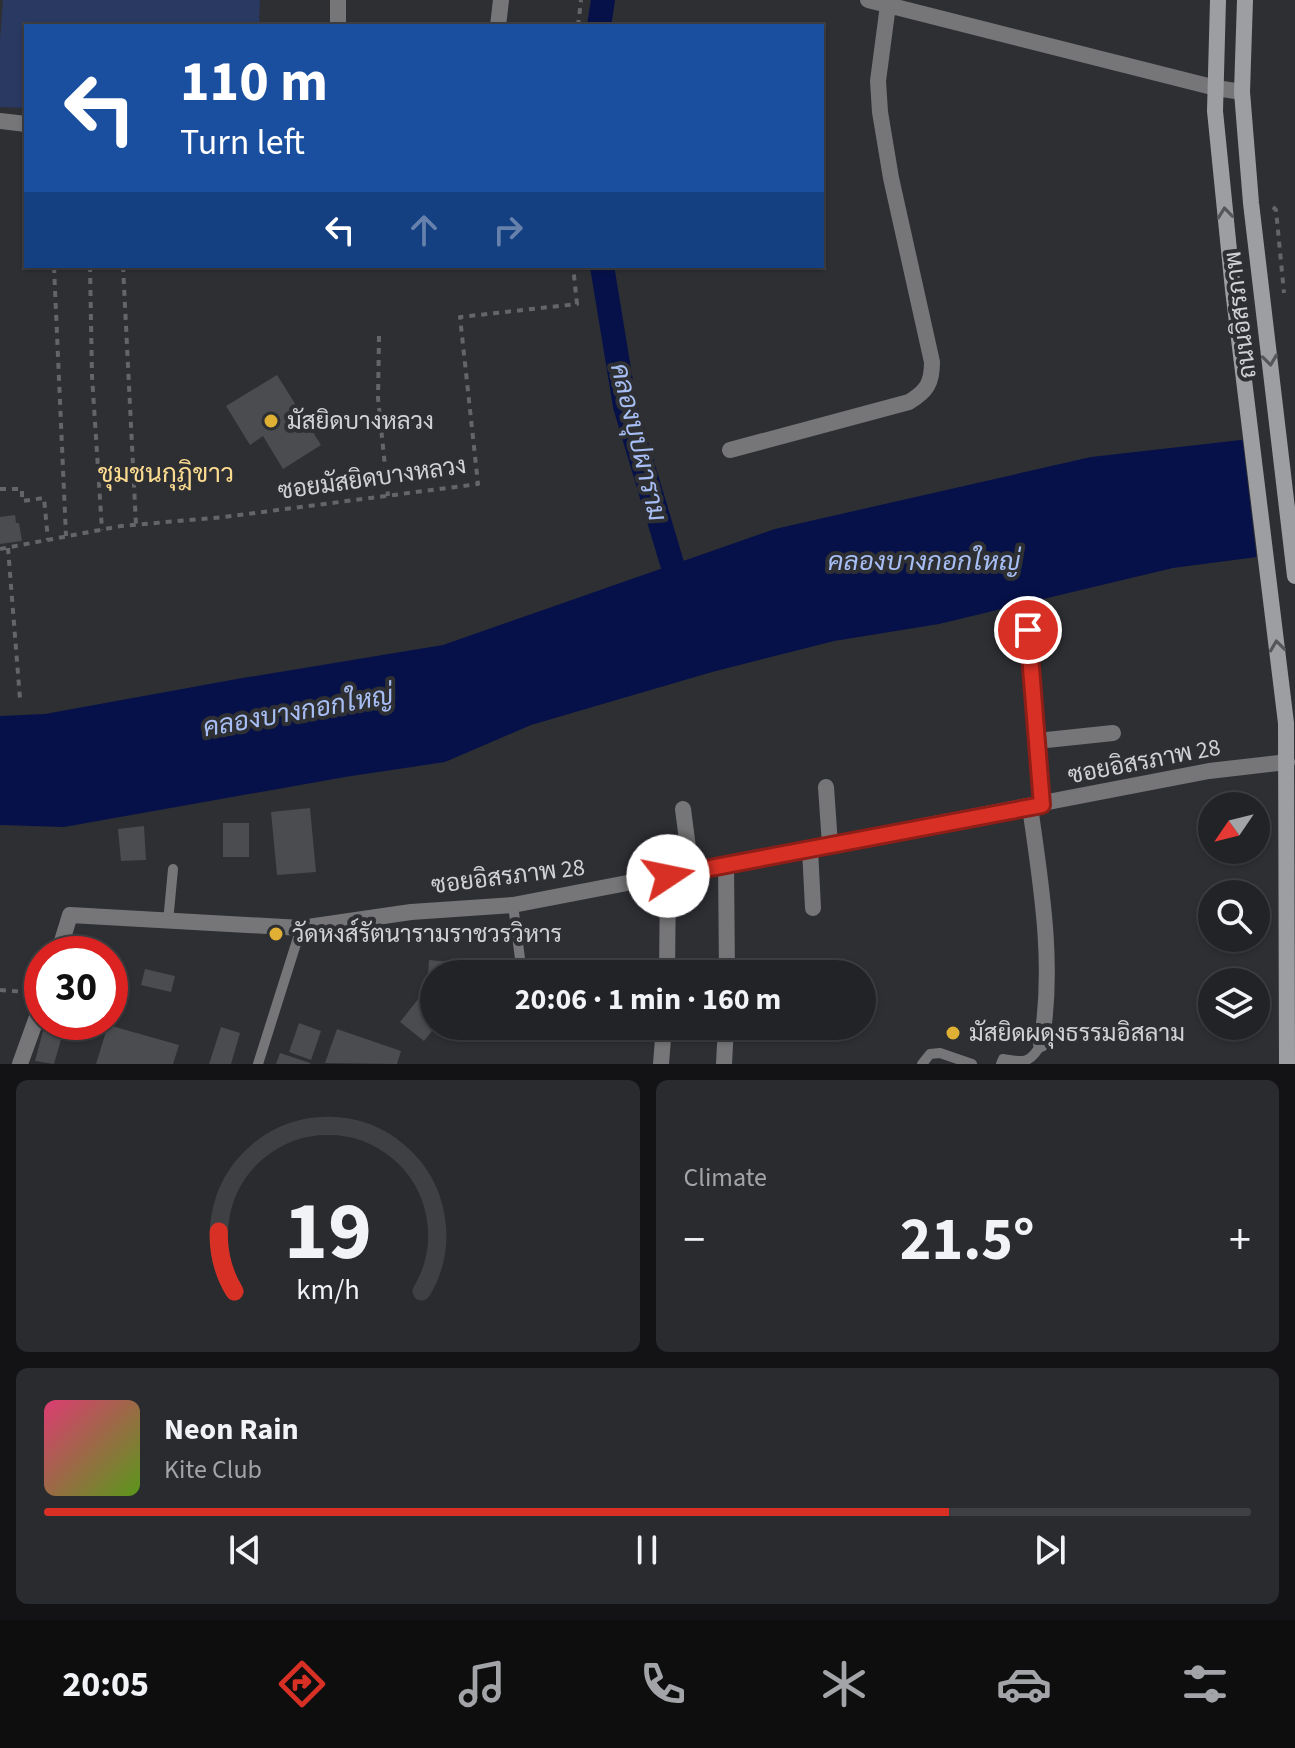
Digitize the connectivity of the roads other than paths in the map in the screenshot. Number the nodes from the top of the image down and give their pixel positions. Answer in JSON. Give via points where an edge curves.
{"nodes":[{"id":1,"x":338,"y":0,"type":"edge"},
{"id":2,"x":501,"y":0,"type":"edge"},
{"id":3,"x":868,"y":0,"type":"edge"},
{"id":4,"x":1218,"y":0,"type":"edge"},
{"id":5,"x":1245,"y":0,"type":"edge"},
{"id":6,"x":888,"y":5,"type":"junction"},
{"id":7,"x":338,"y":24,"type":"edge"},
{"id":8,"x":498,"y":24,"type":"edge"},
{"id":9,"x":1216,"y":88,"type":"junction"},
{"id":10,"x":1242,"y":92,"type":"junction"},
{"id":11,"x":0,"y":121,"type":"edge"},
{"id":12,"x":24,"y":124,"type":"edge"},
{"id":13,"x":730,"y":450,"type":"dead end"},
{"id":14,"x":1295,"y":576,"type":"edge"},
{"id":15,"x":1028,"y":630,"type":"dead end"},
{"id":16,"x":1113,"y":733,"type":"dead end"},
{"id":17,"x":1037,"y":741,"type":"junction"},
{"id":18,"x":1287,"y":762,"type":"junction"},
{"id":19,"x":826,"y":787,"type":"dead end"},
{"id":20,"x":1036,"y":806,"type":"junction"},
{"id":21,"x":683,"y":809,"type":"dead end"},
{"id":22,"x":830,"y":845,"type":"junction"},
{"id":23,"x":810,"y":849,"type":"junction"},
{"id":24,"x":726,"y":864,"type":"junction"},
{"id":25,"x":173,"y":869,"type":"dead end"},
{"id":26,"x":691,"y":871,"type":"junction"},
{"id":27,"x":668,"y":876,"type":"junction"},
{"id":28,"x":513,"y":905,"type":"junction"},
{"id":29,"x":813,"y":908,"type":"dead end"},
{"id":30,"x":168,"y":922,"type":"junction"},
{"id":31,"x":301,"y":928,"type":"junction"},
{"id":32,"x":64,"y":936,"type":"edge"},
{"id":33,"x":520,"y":960,"type":"edge"},
{"id":34,"x":667,"y":960,"type":"edge"},
{"id":35,"x":727,"y":960,"type":"edge"},
{"id":36,"x":1291,"y":1035,"type":"edge"},
{"id":37,"x":29,"y":1040,"type":"edge"},
{"id":38,"x":663,"y":1040,"type":"edge"},
{"id":39,"x":725,"y":1040,"type":"edge"},
{"id":40,"x":1041,"y":1044,"type":"joint"},
{"id":41,"x":20,"y":1064,"type":"edge"},
{"id":42,"x":258,"y":1064,"type":"edge"},
{"id":43,"x":661,"y":1064,"type":"edge"},
{"id":44,"x":724,"y":1064,"type":"edge"},
{"id":45,"x":922,"y":1064,"type":"edge"},
{"id":46,"x":972,"y":1064,"type":"edge"},
{"id":47,"x":1001,"y":1064,"type":"edge"},
{"id":48,"x":1287,"y":1064,"type":"edge"}],
"edges":[{"from":1,"to":7,"type":"street"},
{"from":2,"to":8,"type":"street"},
{"from":3,"to":6,"type":"street"},
{"from":4,"to":9,"type":"main road"},
{"from":5,"to":10,"type":"main road","name":"ถนนอิสรภาพ"},
{"from":6,"to":9,"type":"street"},
{"from":6,"to":13,"type":"street","via":[[878,81],[880,112],[932,379],[925,393],[909,402]]},
{"from":9,"to":10,"type":"street"},
{"from":18,"to":9,"type":"main road","one_way":true,"via":[[1233,290]]},
{"from":10,"to":14,"type":"main road","name":"ถนนอิสรภาพ","one_way":true},
{"from":11,"to":12,"type":"street"},
{"from":15,"to":17,"type":"street"},
{"from":16,"to":17,"type":"street"},
{"from":17,"to":20,"type":"street"},
{"from":18,"to":20,"type":"street","name":"ซอยอิสรภาพ 28","via":[[1209,771]]},
{"from":18,"to":36,"type":"main road"},
{"from":19,"to":22,"type":"street"},
{"from":20,"to":22,"type":"street","name":"ซอยอิสรภาพ 28"},
{"from":20,"to":40,"type":"street","via":[[1046,1018]]},
{"from":21,"to":26,"type":"street"},
{"from":22,"to":23,"type":"street","name":"ซอยอิสรภาพ 28"},
{"from":23,"to":24,"type":"street","name":"ซอยอิสรภาพ 28"},
{"from":23,"to":29,"type":"street"},
{"from":24,"to":26,"type":"street","name":"ซอยอิสรภาพ 28"},
{"from":24,"to":35,"type":"street"},
{"from":25,"to":30,"type":"lane"},
{"from":26,"to":27,"type":"street","name":"ซอยอิสรภาพ 28"},
{"from":27,"to":28,"type":"street","name":"ซอยอิสรภาพ 28"},
{"from":27,"to":34,"type":"street"},
{"from":28,"to":31,"type":"street","name":"ซอยอิสรภาพ 28","via":[[411,912]]},
{"from":28,"to":33,"type":"lane"},
{"from":30,"to":31,"type":"street","name":"ซอยอิสรภาพ 28"},
{"from":30,"to":32,"type":"street","name":"ซอยอิสรภาพ 28","via":[[70,915]]},
{"from":31,"to":42,"type":"lane"},
{"from":36,"to":48,"type":"main road"},
{"from":37,"to":41,"type":"street"},
{"from":38,"to":43,"type":"street"},
{"from":39,"to":44,"type":"street"},
{"from":40,"to":47,"type":"lane","via":[[1027,1061],[1003,1059]]},
{"from":45,"to":46,"type":"lane","via":[[930,1054],[940,1053]]}]}
